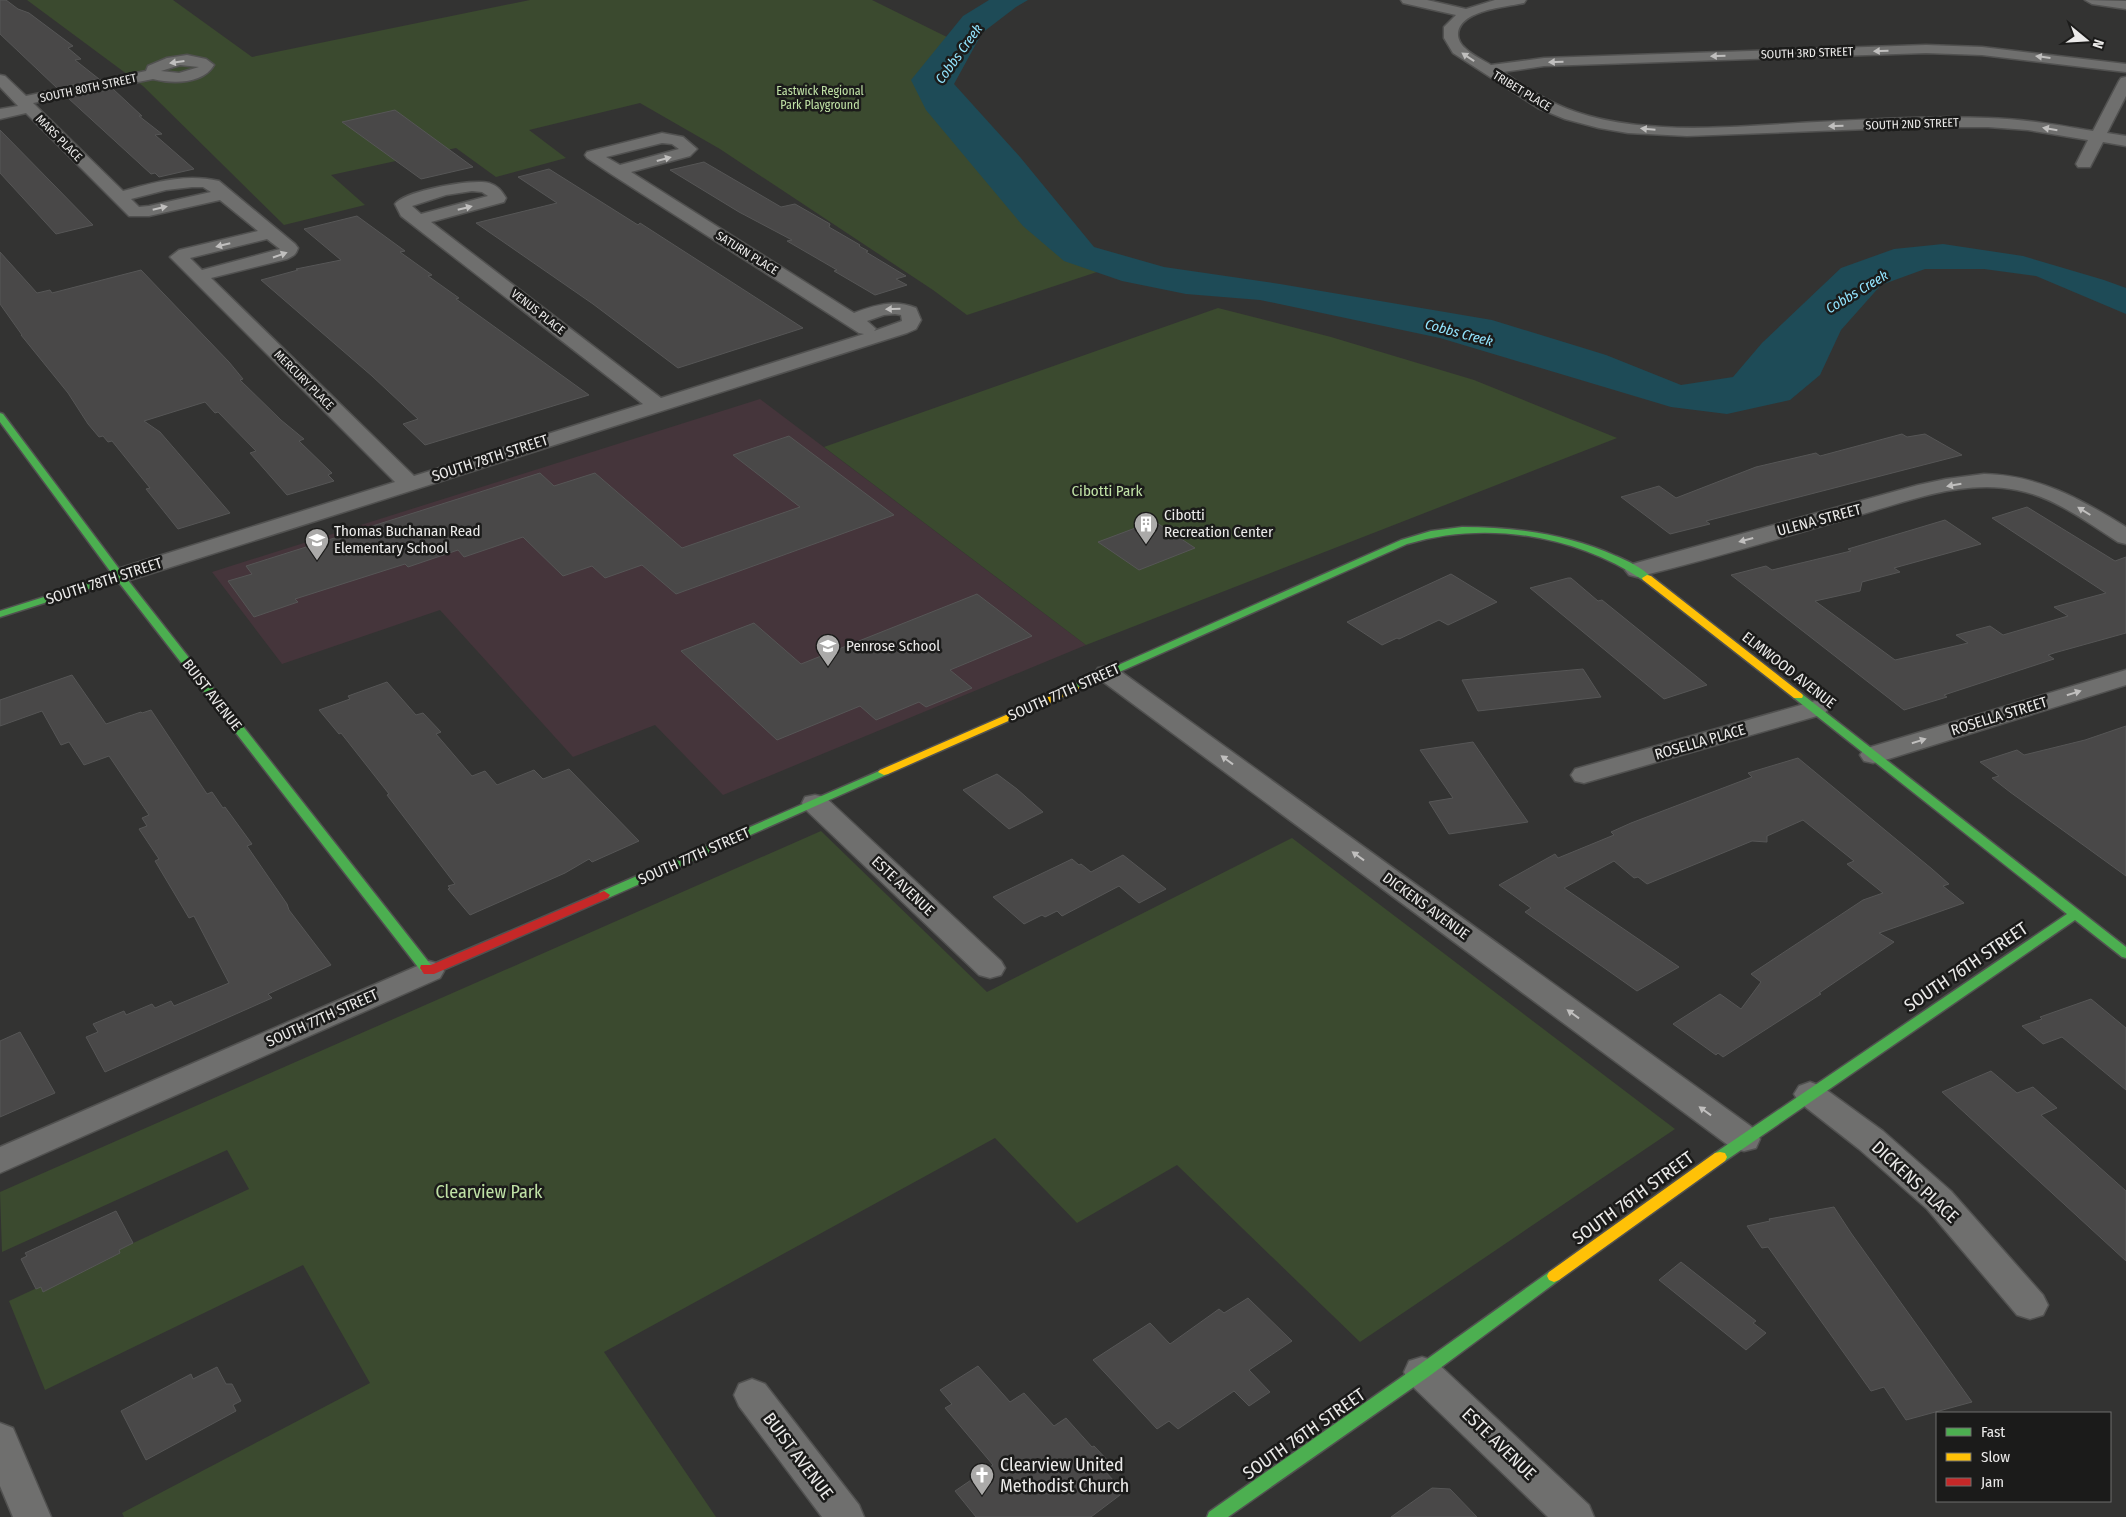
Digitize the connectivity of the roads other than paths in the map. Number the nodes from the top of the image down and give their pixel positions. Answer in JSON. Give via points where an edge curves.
{"nodes":[{"id":1,"x":1408,"y":0,"type":"edge"},
{"id":2,"x":1519,"y":0,"type":"edge"},
{"id":3,"x":2092,"y":0,"type":"edge"},
{"id":4,"x":2124,"y":3,"type":"edge"},
{"id":5,"x":1467,"y":13,"type":"junction"},
{"id":6,"x":2126,"y":68,"type":"edge"},
{"id":7,"x":1488,"y":70,"type":"junction"},
{"id":8,"x":154,"y":74,"type":"dead end"},
{"id":9,"x":0,"y":80,"type":"edge"},
{"id":10,"x":2126,"y":81,"type":"edge"},
{"id":11,"x":17,"y":101,"type":"edge"},
{"id":12,"x":0,"y":114,"type":"edge"},
{"id":13,"x":1697,"y":132,"type":"joint"},
{"id":14,"x":2098,"y":137,"type":"junction"},
{"id":15,"x":2126,"y":142,"type":"edge"},
{"id":16,"x":2084,"y":164,"type":"dead end"},
{"id":17,"x":617,"y":171,"type":"junction"},
{"id":18,"x":418,"y":220,"type":"dead end"},
{"id":19,"x":270,"y":233,"type":"junction"},
{"id":20,"x":199,"y":276,"type":"junction"},
{"id":21,"x":852,"y":320,"type":"junction"},
{"id":22,"x":877,"y":336,"type":"junction"},
{"id":23,"x":658,"y":405,"type":"junction"},
{"id":24,"x":0,"y":416,"type":"edge"},
{"id":25,"x":409,"y":483,"type":"junction"},
{"id":26,"x":2126,"y":537,"type":"edge"},
{"id":27,"x":1386,"y":550,"type":"joint"},
{"id":28,"x":1637,"y":570,"type":"junction"},
{"id":29,"x":119,"y":576,"type":"junction"},
{"id":30,"x":0,"y":614,"type":"edge"},
{"id":31,"x":1108,"y":673,"type":"junction"},
{"id":32,"x":2126,"y":677,"type":"edge"},
{"id":33,"x":1815,"y":709,"type":"junction"},
{"id":34,"x":1873,"y":755,"type":"junction"},
{"id":35,"x":1584,"y":775,"type":"dead end"},
{"id":36,"x":815,"y":803,"type":"junction"},
{"id":37,"x":2075,"y":914,"type":"junction"},
{"id":38,"x":2126,"y":954,"type":"edge"},
{"id":39,"x":990,"y":968,"type":"dead end"},
{"id":40,"x":429,"y":971,"type":"junction"},
{"id":41,"x":1810,"y":1094,"type":"junction"},
{"id":42,"x":1744,"y":1139,"type":"junction"},
{"id":43,"x":0,"y":1161,"type":"edge"},
{"id":44,"x":2030,"y":1305,"type":"dead end"},
{"id":45,"x":1422,"y":1372,"type":"junction"},
{"id":46,"x":752,"y":1395,"type":"dead end"},
{"id":47,"x":0,"y":1438,"type":"edge"},
{"id":48,"x":32,"y":1517,"type":"edge"},
{"id":49,"x":845,"y":1517,"type":"edge"},
{"id":50,"x":1216,"y":1517,"type":"edge"},
{"id":51,"x":1575,"y":1517,"type":"edge"}],
"edges":[{"from":1,"to":5,"type":"street"},
{"from":2,"to":5,"type":"street"},
{"from":3,"to":4,"type":"street"},
{"from":7,"to":5,"type":"street","name":"TRIBET PLACE","one_way":true,"via":[[1458,50],[1451,41],[1452,26]]},
{"from":6,"to":7,"type":"street","name":"SOUTH 3RD STREET","one_way":true,"via":[[1982,51],[1926,49],[1544,62]]},
{"from":13,"to":7,"type":"street","name":"TRIBET PLACE","one_way":true,"via":[[1632,128],[1573,116],[1543,105]]},
{"from":8,"to":11,"type":"street","name":"SOUTH 80TH STREET"},
{"from":9,"to":11,"type":"street","name":"MARS PLACE"},
{"from":10,"to":14,"type":"street"},
{"from":11,"to":12,"type":"street","name":"SOUTH 80TH STREET"},
{"from":11,"to":19,"type":"street","name":"MARS PLACE","via":[[130,210],[142,212],[223,194]]},
{"from":14,"to":13,"type":"street","name":"SOUTH 2ND STREET","one_way":true,"via":[[2024,125],[1971,122]]},
{"from":14,"to":15,"type":"street","name":"SOUTH 2ND STREET"},
{"from":14,"to":16,"type":"street"},
{"from":17,"to":17,"type":"street","name":"SATURN PLACE","one_way":true,"via":[[684,153],[689,149],[677,140],[662,138],[593,155]]},
{"from":17,"to":21,"type":"street","name":"SATURN PLACE"},
{"from":18,"to":23,"type":"street","name":"VENUS PLACE"},
{"from":20,"to":19,"type":"street","one_way":true,"via":[[288,252],[289,248]]},
{"from":19,"to":20,"type":"street","name":"MERCURY PLACE","one_way":true,"via":[[179,257]]},
{"from":20,"to":25,"type":"street","name":"MERCURY PLACE"},
{"from":21,"to":22,"type":"street","name":"SATURN PLACE"},
{"from":22,"to":21,"type":"street","name":"SOUTH 78TH STREET","one_way":true,"via":[[909,325],[912,316],[904,309],[895,308]]},
{"from":22,"to":23,"type":"street","name":"SOUTH 78TH STREET"},
{"from":23,"to":25,"type":"street","name":"SOUTH 78TH STREET"},
{"from":24,"to":29,"type":"street","name":"BUIST AVENUE"},
{"from":25,"to":29,"type":"street","name":"SOUTH 78TH STREET"},
{"from":26,"to":28,"type":"street","name":"ULENA STREET","one_way":true,"via":[[2073,504],[2030,486],[1982,481],[1918,492]]},
{"from":27,"to":28,"type":"street","name":"ELMWOOD AVENUE","via":[[1415,538],[1453,532],[1508,533],[1567,541]]},
{"from":27,"to":31,"type":"street","name":"SOUTH 77TH STREET"},
{"from":28,"to":33,"type":"street","name":"ELMWOOD AVENUE"},
{"from":29,"to":30,"type":"street","name":"SOUTH 78TH STREET"},
{"from":29,"to":40,"type":"street","name":"BUIST AVENUE"},
{"from":31,"to":36,"type":"street","name":"SOUTH 77TH STREET"},
{"from":42,"to":31,"type":"street","name":"DICKENS AVENUE","one_way":true},
{"from":34,"to":32,"type":"street","name":"ROSELLA STREET","one_way":true},
{"from":33,"to":34,"type":"street","name":"ELMWOOD AVENUE"},
{"from":33,"to":35,"type":"street","name":"ROSELLA PLACE"},
{"from":34,"to":37,"type":"street","name":"ELMWOOD AVENUE"},
{"from":36,"to":39,"type":"street","name":"ESTE AVENUE"},
{"from":36,"to":40,"type":"street","name":"SOUTH 77TH STREET"},
{"from":37,"to":38,"type":"street","name":"ELMWOOD AVENUE"},
{"from":37,"to":41,"type":"street","name":"SOUTH 76TH STREET"},
{"from":40,"to":43,"type":"street","name":"SOUTH 77TH STREET"},
{"from":41,"to":42,"type":"street","name":"SOUTH 76TH STREET"},
{"from":41,"to":44,"type":"street","name":"DICKENS PLACE","via":[[1871,1140],[1939,1200]]},
{"from":42,"to":45,"type":"street","name":"SOUTH 76TH STREET"},
{"from":45,"to":50,"type":"street","name":"SOUTH 76TH STREET"},
{"from":45,"to":51,"type":"street","name":"ESTE AVENUE"},
{"from":46,"to":49,"type":"street","name":"BUIST AVENUE"},
{"from":47,"to":48,"type":"street"}]}
